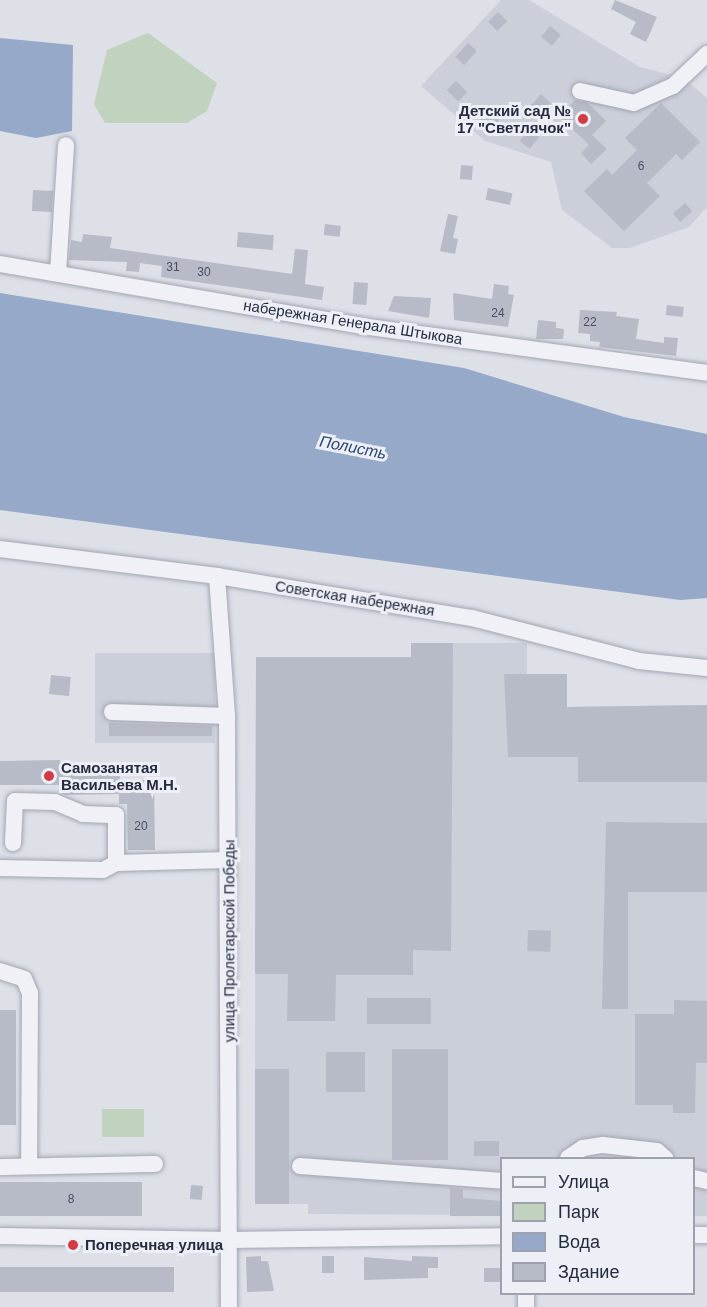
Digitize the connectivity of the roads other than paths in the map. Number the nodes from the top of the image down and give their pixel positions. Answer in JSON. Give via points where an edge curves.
{"nodes":[{"id":1,"x":707,"y":54,"type":"edge"},
{"id":2,"x":580,"y":91,"type":"dead end"},
{"id":3,"x":66,"y":145,"type":"dead end"},
{"id":4,"x":0,"y":264,"type":"edge"},
{"id":5,"x":58,"y":273,"type":"junction"},
{"id":6,"x":707,"y":374,"type":"edge"},
{"id":7,"x":0,"y":549,"type":"edge"},
{"id":8,"x":217,"y":576,"type":"junction"},
{"id":9,"x":707,"y":668,"type":"edge"},
{"id":10,"x":112,"y":712,"type":"dead end"},
{"id":11,"x":227,"y":716,"type":"junction"},
{"id":12,"x":13,"y":843,"type":"dead end"},
{"id":13,"x":228,"y":860,"type":"junction"},
{"id":14,"x":116,"y":863,"type":"junction"},
{"id":15,"x":0,"y":868,"type":"edge"},
{"id":16,"x":0,"y":971,"type":"edge"},
{"id":17,"x":570,"y":1157,"type":"edge"},
{"id":18,"x":664,"y":1157,"type":"edge"},
{"id":19,"x":154,"y":1164,"type":"dead end"},
{"id":20,"x":29,"y":1166,"type":"junction"},
{"id":21,"x":300,"y":1166,"type":"dead end"},
{"id":22,"x":0,"y":1167,"type":"edge"},
{"id":23,"x":500,"y":1180,"type":"edge"},
{"id":24,"x":0,"y":1236,"type":"edge"},
{"id":25,"x":500,"y":1236,"type":"edge"},
{"id":26,"x":229,"y":1240,"type":"junction"},
{"id":27,"x":229,"y":1307,"type":"edge"}],
"edges":[{"from":1,"to":2,"type":"street","via":[[673,86],[634,103]]},
{"from":3,"to":5,"type":"street"},
{"from":4,"to":5,"type":"street","name":"набережная Генерала Штыкова"},
{"from":5,"to":6,"type":"street","name":"набережная Генерала Штыкова","via":[[361,326]]},
{"from":7,"to":8,"type":"street","name":"Советская набережная"},
{"from":8,"to":9,"type":"street","name":"Советская набережная","via":[[472,618],[639,661]]},
{"from":8,"to":11,"type":"street","name":"улица Пролетарской Победы"},
{"from":10,"to":11,"type":"street"},
{"from":11,"to":13,"type":"street","name":"улица Пролетарской Победы"},
{"from":12,"to":14,"type":"street","via":[[15,801],[55,802],[83,814],[116,815]]},
{"from":13,"to":14,"type":"street"},
{"from":13,"to":26,"type":"street","name":"улица Пролетарской Победы"},
{"from":14,"to":15,"type":"street","via":[[103,870]]},
{"from":16,"to":20,"type":"street","via":[[24,979],[30,993]]},
{"from":17,"to":18,"type":"street","via":[[583,1149],[603,1145],[657,1151]]},
{"from":19,"to":20,"type":"street"},
{"from":20,"to":22,"type":"street"},
{"from":21,"to":23,"type":"street"},
{"from":24,"to":26,"type":"street"},
{"from":25,"to":26,"type":"street"},
{"from":26,"to":27,"type":"street","name":"улица Пролетарской Победы"}]}
